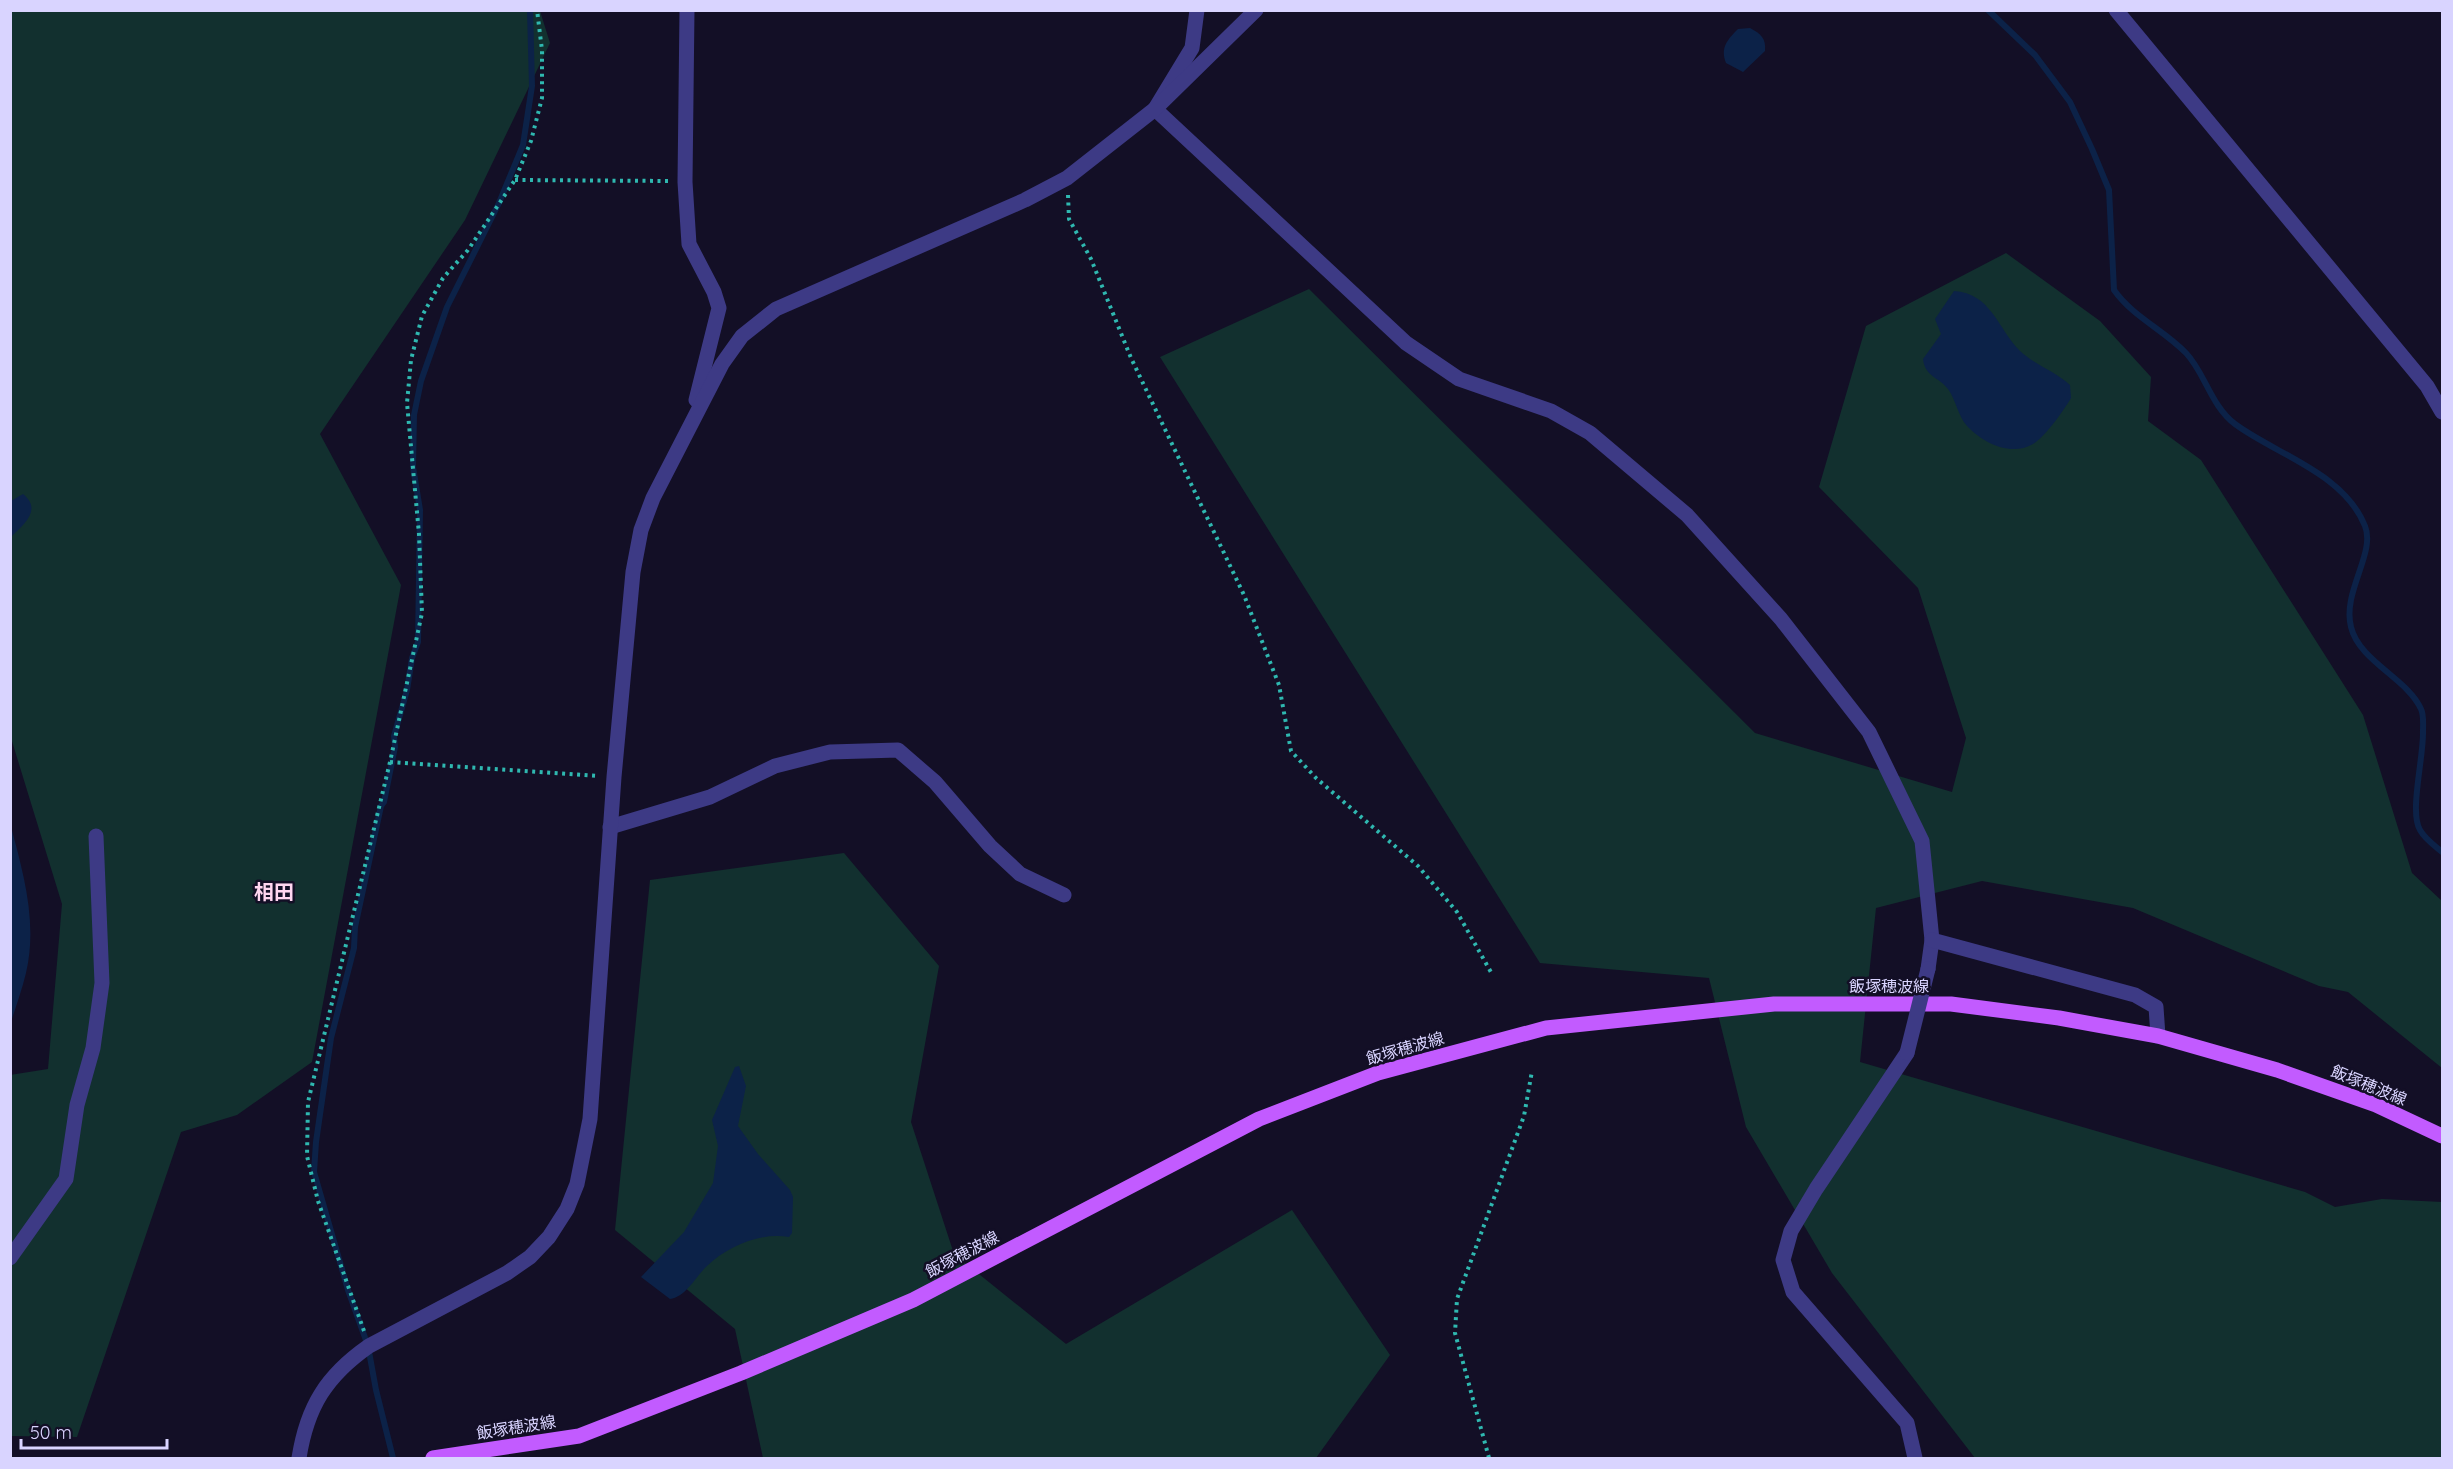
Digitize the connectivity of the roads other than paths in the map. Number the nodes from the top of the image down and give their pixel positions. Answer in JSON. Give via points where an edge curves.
{"nodes":[{"id":1,"x":687,"y":10,"type":"edge"},
{"id":2,"x":1197,"y":10,"type":"edge"},
{"id":3,"x":1256,"y":10,"type":"edge"},
{"id":4,"x":2116,"y":10,"type":"edge"},
{"id":5,"x":1155,"y":109,"type":"junction"},
{"id":6,"x":2442,"y":412,"type":"edge"},
{"id":7,"x":691,"y":423,"type":"junction"},
{"id":8,"x":610,"y":827,"type":"junction"},
{"id":9,"x":96,"y":836,"type":"dead end"},
{"id":10,"x":1064,"y":895,"type":"dead end"},
{"id":11,"x":1932,"y":940,"type":"junction"},
{"id":12,"x":2158,"y":1036,"type":"junction"},
{"id":13,"x":2442,"y":1136,"type":"edge"},
{"id":14,"x":10,"y":1258,"type":"edge"},
{"id":15,"x":299,"y":1458,"type":"edge"},
{"id":16,"x":433,"y":1458,"type":"edge"},
{"id":17,"x":1915,"y":1458,"type":"edge"}],
"edges":[{"from":1,"to":7,"type":"street","via":[[685,182],[689,244],[719,308]]},
{"from":2,"to":5,"type":"street","via":[[1192,48]]},
{"from":3,"to":5,"type":"street"},
{"from":4,"to":6,"type":"street","via":[[2427,386]]},
{"from":5,"to":7,"type":"street","via":[[1067,178],[776,309],[742,336],[722,364]]},
{"from":5,"to":11,"type":"street","via":[[1406,343],[1459,379],[1551,411],[1590,433],[1687,515],[1781,618],[1869,732],[1922,841]]},
{"from":7,"to":8,"type":"street","via":[[641,530],[633,572]]},
{"from":8,"to":10,"type":"street","via":[[710,797],[775,766],[830,752],[898,750],[935,782],[990,846],[1020,874]]},
{"from":8,"to":15,"type":"street","via":[[590,1119],[577,1184],[567,1209],[549,1237],[507,1273],[348,1360],[329,1381],[308,1416]]},
{"from":9,"to":14,"type":"street","via":[[102,984],[93,1048],[77,1105],[66,1179]]},
{"from":11,"to":12,"type":"street","via":[[2135,995],[2156,1007]]},
{"from":11,"to":17,"type":"street","bridge":true,"via":[[1907,1053],[1816,1189],[1791,1231],[1783,1260],[1793,1292],[1907,1423]]},
{"from":12,"to":13,"type":"main road","name":"飯塚穂波線","via":[[2332,1089]]},
{"from":12,"to":16,"type":"main road","name":"飯塚穂波線","via":[[1951,1004],[1774,1004],[1546,1028],[1378,1073],[1259,1119],[913,1300],[741,1374],[579,1436]]}]}
